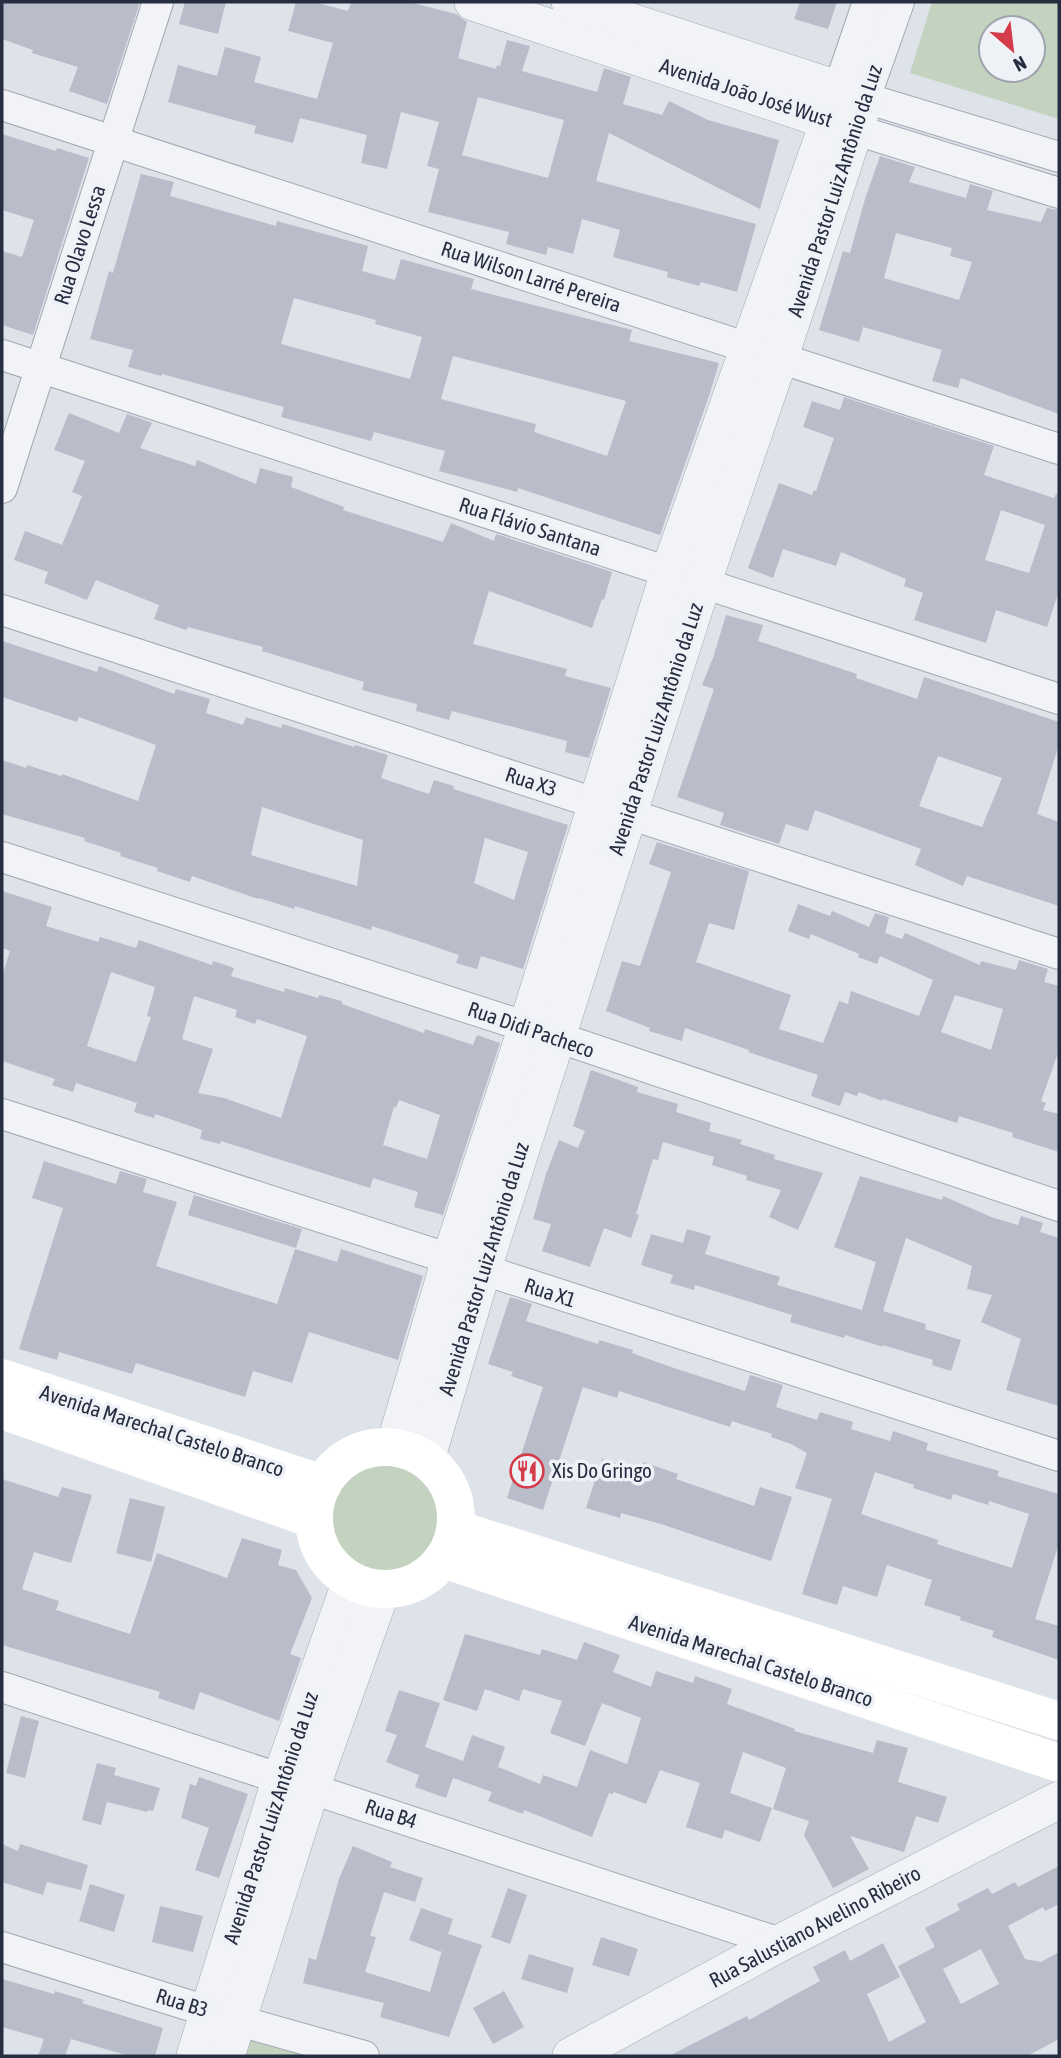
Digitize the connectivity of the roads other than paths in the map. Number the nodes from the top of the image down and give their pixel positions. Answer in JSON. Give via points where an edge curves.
{"nodes":[{"id":1,"x":158,"y":2,"type":"edge"},
{"id":2,"x":473,"y":2,"type":"edge"},
{"id":3,"x":570,"y":2,"type":"edge"},
{"id":4,"x":868,"y":2,"type":"edge"},
{"id":5,"x":899,"y":2,"type":"edge"},
{"id":6,"x":2,"y":105,"type":"edge"},
{"id":7,"x":847,"y":109,"type":"junction"},
{"id":8,"x":113,"y":141,"type":"junction"},
{"id":9,"x":1059,"y":157,"type":"edge"},
{"id":10,"x":1059,"y":193,"type":"edge"},
{"id":11,"x":764,"y":353,"type":"junction"},
{"id":12,"x":2,"y":355,"type":"edge"},
{"id":13,"x":41,"y":368,"type":"junction"},
{"id":14,"x":1059,"y":449,"type":"edge"},
{"id":15,"x":2,"y":488,"type":"edge"},
{"id":16,"x":686,"y":578,"type":"junction"},
{"id":17,"x":2,"y":610,"type":"edge"},
{"id":18,"x":1059,"y":699,"type":"edge"},
{"id":19,"x":614,"y":808,"type":"junction"},
{"id":20,"x":2,"y":857,"type":"edge"},
{"id":21,"x":1059,"y":954,"type":"edge"},
{"id":22,"x":542,"y":1033,"type":"junction"},
{"id":23,"x":2,"y":1114,"type":"edge"},
{"id":24,"x":1059,"y":1206,"type":"edge"},
{"id":25,"x":466,"y":1265,"type":"junction"},
{"id":26,"x":2,"y":1378,"type":"edge"},
{"id":27,"x":2,"y":1410,"type":"edge"},
{"id":28,"x":410,"y":1454,"type":"junction"},
{"id":29,"x":1059,"y":1456,"type":"edge"},
{"id":30,"x":318,"y":1501,"type":"junction"},
{"id":31,"x":449,"y":1544,"type":"junction"},
{"id":32,"x":367,"y":1585,"type":"junction"},
{"id":33,"x":2,"y":1687,"type":"edge"},
{"id":34,"x":1059,"y":1721,"type":"edge"},
{"id":35,"x":1059,"y":1763,"type":"edge"},
{"id":36,"x":296,"y":1783,"type":"junction"},
{"id":37,"x":1059,"y":1800,"type":"edge"},
{"id":38,"x":780,"y":1943,"type":"junction"},
{"id":39,"x":2,"y":1947,"type":"edge"},
{"id":40,"x":223,"y":2016,"type":"junction"},
{"id":41,"x":195,"y":2056,"type":"edge"},
{"id":42,"x":226,"y":2056,"type":"edge"},
{"id":43,"x":364,"y":2056,"type":"edge"},
{"id":44,"x":571,"y":2056,"type":"edge"}],
"edges":[{"from":1,"to":8,"type":"street","name":"Rua Olavo Lessa"},
{"from":2,"to":7,"type":"street","name":"Avenida João José Wust"},
{"from":3,"to":7,"type":"street","name":"Avenida João José Wust"},
{"from":4,"to":7,"type":"street","name":"Avenida Pastor Luiz Antônio da Luz"},
{"from":5,"to":7,"type":"street","name":"Avenida Pastor Luiz Antônio da Luz"},
{"from":6,"to":8,"type":"street","name":"Rua Wilson Larré Pereira"},
{"from":7,"to":9,"type":"street","name":"Avenida João José Wust"},
{"from":7,"to":10,"type":"street","name":"Avenida João José Wust"},
{"from":7,"to":11,"type":"street","name":"Avenida Pastor Luiz Antônio da Luz"},
{"from":8,"to":11,"type":"street","name":"Rua Wilson Larré Pereira"},
{"from":8,"to":13,"type":"street","name":"Rua Olavo Lessa"},
{"from":11,"to":14,"type":"street","name":"Rua Wilson Larré Pereira"},
{"from":11,"to":16,"type":"street","name":"Avenida Pastor Luiz Antônio da Luz"},
{"from":12,"to":13,"type":"street","name":"Rua Flávio Santana"},
{"from":13,"to":15,"type":"street","name":"Rua Olavo Lessa"},
{"from":13,"to":16,"type":"street","name":"Rua Flávio Santana"},
{"from":16,"to":18,"type":"street","name":"Rua Flávio Santana"},
{"from":16,"to":19,"type":"street","name":"Avenida Pastor Luiz Antônio da Luz"},
{"from":17,"to":19,"type":"street","name":"Rua X3"},
{"from":19,"to":21,"type":"street","name":"Rua X3"},
{"from":19,"to":22,"type":"street","name":"Avenida Pastor Luiz Antônio da Luz"},
{"from":20,"to":22,"type":"street","name":"Rua Didi Pacheco"},
{"from":22,"to":24,"type":"street","name":"Rua Didi Pacheco"},
{"from":22,"to":25,"type":"street","name":"Avenida Pastor Luiz Antônio da Luz"},
{"from":23,"to":25,"type":"street","name":"Rua X1"},
{"from":25,"to":28,"type":"street","name":"Avenida Pastor Luiz Antônio da Luz"},
{"from":25,"to":29,"type":"street","name":"Rua X1"},
{"from":26,"to":30,"type":"main road","name":"Avenida Marechal Castelo Branco"},
{"from":27,"to":30,"type":"main road","name":"Avenida Marechal Castelo Branco"},
{"from":28,"to":30,"type":"main road","via":[[373,1448],[353,1455],[336,1467]]},
{"from":28,"to":31,"type":"main road","via":[[441,1474],[451,1490],[456,1509]]},
{"from":30,"to":32,"type":"main road","via":[[316,1538],[324,1556],[336,1570]]},
{"from":31,"to":32,"type":"main road","via":[[427,1576],[406,1586]]},
{"from":31,"to":34,"type":"main road","name":"Avenida Marechal Castelo Branco"},
{"from":31,"to":35,"type":"main road","name":"Avenida Marechal Castelo Branco"},
{"from":32,"to":36,"type":"street","name":"Avenida Pastor Luiz Antônio da Luz"},
{"from":33,"to":36,"type":"street","name":"Rua B4"},
{"from":36,"to":38,"type":"street","name":"Rua B4"},
{"from":36,"to":40,"type":"street","name":"Avenida Pastor Luiz Antônio da Luz"},
{"from":37,"to":38,"type":"street","name":"Rua Salustiano Avelino Ribeiro"},
{"from":38,"to":44,"type":"street","name":"Rua Salustiano Avelino Ribeiro"},
{"from":39,"to":40,"type":"street","name":"Rua B3"},
{"from":40,"to":41,"type":"street","name":"Avenida Pastor Luiz Antônio da Luz"},
{"from":40,"to":42,"type":"street","name":"Avenida Pastor Luiz Antônio da Luz"},
{"from":40,"to":43,"type":"street","name":"Rua B3"}]}
